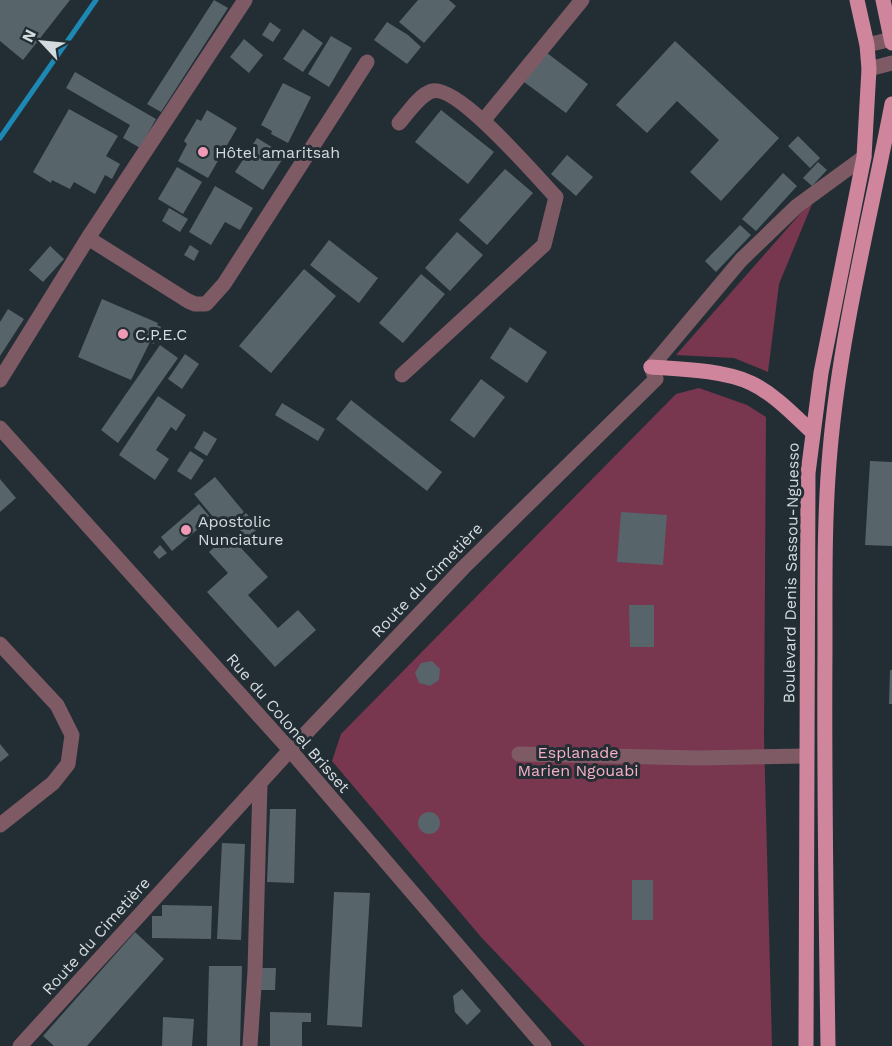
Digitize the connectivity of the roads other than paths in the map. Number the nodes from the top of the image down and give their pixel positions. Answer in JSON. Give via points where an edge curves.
{"nodes":[{"id":1,"x":244,"y":0,"type":"edge"},
{"id":2,"x":582,"y":0,"type":"edge"},
{"id":3,"x":857,"y":0,"type":"edge"},
{"id":4,"x":883,"y":0,"type":"edge"},
{"id":5,"x":892,"y":40,"type":"edge"},
{"id":6,"x":867,"y":45,"type":"junction"},
{"id":7,"x":368,"y":62,"type":"dead end"},
{"id":8,"x":892,"y":63,"type":"edge"},
{"id":9,"x":869,"y":69,"type":"junction"},
{"id":10,"x":892,"y":104,"type":"edge"},
{"id":11,"x":483,"y":121,"type":"junction"},
{"id":12,"x":399,"y":123,"type":"dead end"},
{"id":13,"x":864,"y":157,"type":"junction"},
{"id":14,"x":88,"y":238,"type":"junction"},
{"id":15,"x":651,"y":367,"type":"junction"},
{"id":16,"x":402,"y":375,"type":"dead end"},
{"id":17,"x":0,"y":380,"type":"edge"},
{"id":18,"x":0,"y":428,"type":"edge"},
{"id":19,"x":812,"y":432,"type":"junction"},
{"id":20,"x":0,"y":644,"type":"edge"},
{"id":21,"x":290,"y":750,"type":"junction"},
{"id":22,"x":519,"y":754,"type":"dead end"},
{"id":23,"x":806,"y":756,"type":"junction"},
{"id":24,"x":260,"y":783,"type":"junction"},
{"id":25,"x":0,"y":825,"type":"edge"},
{"id":26,"x":20,"y":1046,"type":"edge"},
{"id":27,"x":250,"y":1046,"type":"edge"},
{"id":28,"x":544,"y":1046,"type":"edge"},
{"id":29,"x":806,"y":1046,"type":"edge"},
{"id":30,"x":828,"y":1046,"type":"edge"}],
"edges":[{"from":1,"to":14,"type":"street"},
{"from":2,"to":11,"type":"street"},
{"from":3,"to":6,"type":"main road","name":"Boulevard Denis Sassou-Nguesso"},
{"from":4,"to":5,"type":"main road"},
{"from":5,"to":6,"type":"street"},
{"from":6,"to":9,"type":"main road","name":"Boulevard Denis Sassou-Nguesso"},
{"from":7,"to":14,"type":"street","via":[[224,284],[206,304],[188,301]]},
{"from":8,"to":9,"type":"street"},
{"from":9,"to":13,"type":"main road","name":"Boulevard Denis Sassou-Nguesso"},
{"from":10,"to":30,"type":"main road","name":"Boulevard Denis Sassou-Nguesso","via":[[840,375],[826,508]]},
{"from":11,"to":12,"type":"street","via":[[459,100],[433,91]]},
{"from":11,"to":16,"type":"street","via":[[556,197],[544,246]]},
{"from":13,"to":15,"type":"street","name":"Route du Cimetière","via":[[797,206],[741,260]]},
{"from":13,"to":19,"type":"main road","name":"Boulevard Denis Sassou-Nguesso"},
{"from":14,"to":17,"type":"street"},
{"from":15,"to":19,"type":"main road","via":[[704,371],[749,382],[780,401]]},
{"from":15,"to":21,"type":"street","name":"Route du Cimetière","via":[[656,379],[463,568]]},
{"from":18,"to":21,"type":"street","name":"Rue du Colonel Brisset"},
{"from":19,"to":23,"type":"main road","name":"Boulevard Denis Sassou-Nguesso","via":[[808,473]]},
{"from":20,"to":25,"type":"street","via":[[57,705],[72,735],[68,764],[53,783]]},
{"from":21,"to":24,"type":"street","name":"Route du Cimetière"},
{"from":21,"to":28,"type":"street","name":"Rue du Colonel Brisset"},
{"from":22,"to":23,"type":"street"},
{"from":23,"to":29,"type":"main road","name":"Boulevard Denis Sassou-Nguesso"},
{"from":24,"to":26,"type":"street","name":"Route du Cimetière"},
{"from":24,"to":27,"type":"street"}]}
